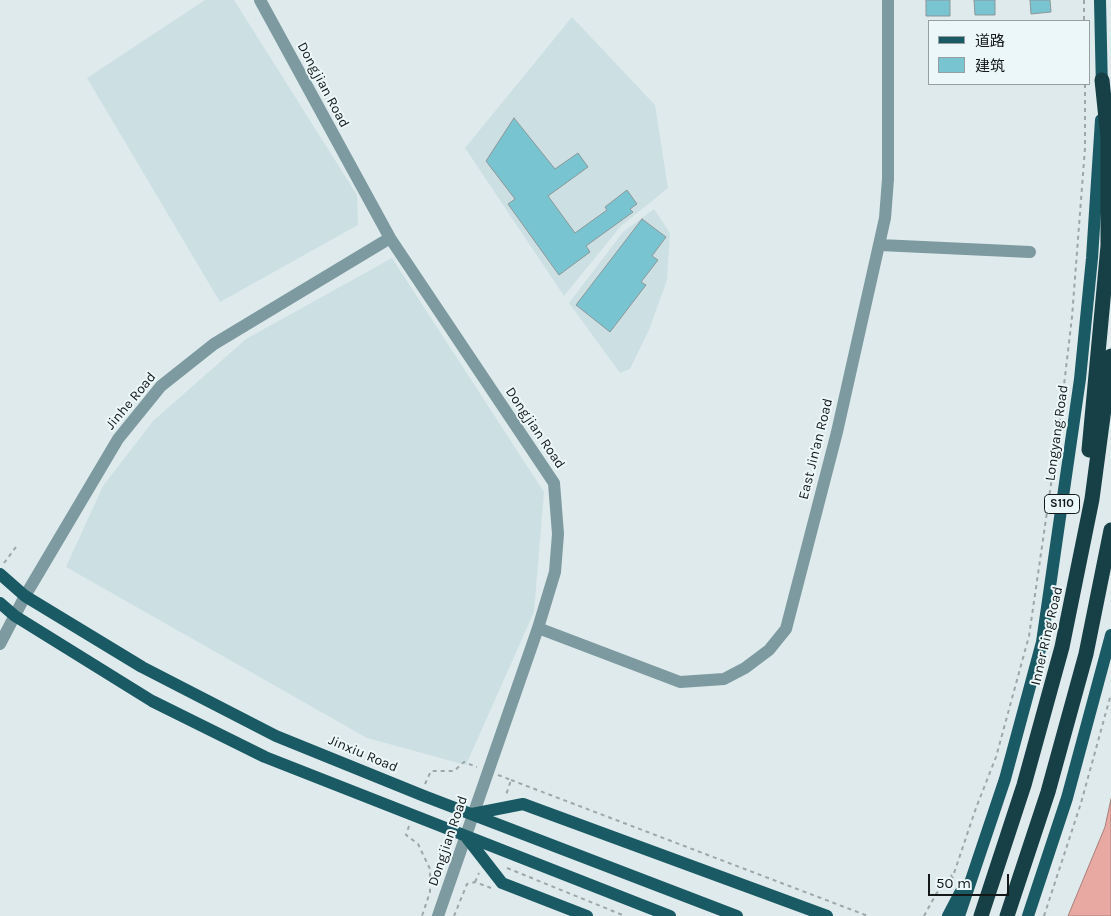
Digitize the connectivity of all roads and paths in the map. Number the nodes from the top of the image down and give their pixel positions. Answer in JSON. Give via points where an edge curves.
{"nodes":[{"id":1,"x":260,"y":0,"type":"edge"},
{"id":2,"x":888,"y":0,"type":"edge"},
{"id":3,"x":1084,"y":0,"type":"edge"},
{"id":4,"x":1100,"y":0,"type":"edge"},
{"id":5,"x":1084,"y":20,"type":"edge"},
{"id":6,"x":1102,"y":80,"type":"junction"},
{"id":7,"x":1085,"y":85,"type":"edge"},
{"id":8,"x":390,"y":238,"type":"junction"},
{"id":9,"x":880,"y":245,"type":"junction"},
{"id":10,"x":1030,"y":252,"type":"dead end"},
{"id":11,"x":1111,"y":356,"type":"edge"},
{"id":12,"x":1111,"y":530,"type":"edge"},
{"id":13,"x":16,"y":547,"type":"dead end"},
{"id":14,"x":0,"y":568,"type":"edge"},
{"id":15,"x":0,"y":574,"type":"edge"},
{"id":16,"x":1076,"y":583,"type":"junction"},
{"id":17,"x":25,"y":596,"type":"junction"},
{"id":18,"x":0,"y":603,"type":"edge"},
{"id":19,"x":15,"y":616,"type":"junction"},
{"id":20,"x":538,"y":628,"type":"junction"},
{"id":21,"x":1111,"y":635,"type":"edge"},
{"id":22,"x":0,"y":644,"type":"edge"},
{"id":23,"x":1111,"y":694,"type":"edge"},
{"id":24,"x":512,"y":780,"type":"dead end"},
{"id":25,"x":996,"y":807,"type":"junction"},
{"id":26,"x":472,"y":814,"type":"junction"},
{"id":27,"x":465,"y":836,"type":"junction"},
{"id":28,"x":484,"y":859,"type":"junction"},
{"id":29,"x":953,"y":874,"type":"junction"},
{"id":30,"x":475,"y":882,"type":"dead end"},
{"id":31,"x":946,"y":895,"type":"dead end"},
{"id":32,"x":438,"y":916,"type":"edge"},
{"id":33,"x":454,"y":916,"type":"edge"},
{"id":34,"x":587,"y":916,"type":"edge"},
{"id":35,"x":625,"y":916,"type":"edge"},
{"id":36,"x":670,"y":916,"type":"edge"},
{"id":37,"x":738,"y":916,"type":"edge"},
{"id":38,"x":827,"y":916,"type":"edge"},
{"id":39,"x":868,"y":916,"type":"edge"},
{"id":40,"x":924,"y":916,"type":"edge"},
{"id":41,"x":948,"y":916,"type":"edge"},
{"id":42,"x":959,"y":916,"type":"edge"},
{"id":43,"x":981,"y":916,"type":"edge"},
{"id":44,"x":1007,"y":916,"type":"edge"},
{"id":45,"x":1028,"y":916,"type":"edge"},
{"id":46,"x":1044,"y":916,"type":"edge"}],
"edges":[{"from":1,"to":8,"type":"street","name":"Dongjian Road"},
{"from":2,"to":9,"type":"street","name":"East Jin'an Road","via":[[888,179]]},
{"from":3,"to":5,"type":"path"},
{"from":4,"to":6,"type":"main road","name":"Longyang Road","number":"S110"},
{"from":6,"to":16,"type":"highway","via":[[1108,147],[1107,268]]},
{"from":6,"to":25,"type":"main road","name":"Longyang Road","number":"S110","via":[[1092,258],[1072,438],[1042,642]]},
{"from":7,"to":29,"type":"path","via":[[1085,148],[1072,317],[1060,426],[1030,630],[996,757]]},
{"from":8,"to":17,"type":"street","name":"Jinhe Road","via":[[214,344],[161,386],[118,439]]},
{"from":8,"to":20,"type":"street","name":"Dongjian Road","via":[[554,483],[558,534],[555,572]]},
{"from":9,"to":10,"type":"street"},
{"from":9,"to":20,"type":"street","name":"East Jin'an Road","via":[[838,432],[786,630],[769,650],[724,679],[680,682]]},
{"from":11,"to":16,"type":"highway","name":"Inner Ring Road"},
{"from":12,"to":44,"type":"highway","via":[[1084,663],[1045,802]]},
{"from":13,"to":14,"type":"path"},
{"from":15,"to":17,"type":"main road","name":"Jinxiu Road"},
{"from":16,"to":43,"type":"highway","name":"Inner Ring Road","via":[[1035,749]]},
{"from":17,"to":19,"type":"street","name":"Jinhe Road"},
{"from":17,"to":26,"type":"main road","name":"Jinxiu Road","via":[[142,667],[268,731]]},
{"from":18,"to":19,"type":"main road"},
{"from":19,"to":22,"type":"street","name":"Jinhe Road"},
{"from":19,"to":27,"type":"main road","via":[[152,702],[265,757]]},
{"from":20,"to":26,"type":"street","name":"Dongjian Road"},
{"from":21,"to":45,"type":"main road","via":[[1067,798]]},
{"from":23,"to":46,"type":"path"},
{"from":24,"to":39,"type":"path"},
{"from":25,"to":41,"type":"main road","via":[[964,886]]},
{"from":25,"to":42,"type":"main road","name":"Longyang Road","number":"S110"},
{"from":26,"to":27,"type":"street","name":"Dongjian Road"},
{"from":26,"to":37,"type":"main road","name":"Jinxiu Road"},
{"from":26,"to":38,"type":"main road","via":[[523,804]]},
{"from":27,"to":28,"type":"main road"},
{"from":27,"to":32,"type":"street","name":"Dongjian Road"},
{"from":27,"to":36,"type":"main road"},
{"from":28,"to":34,"type":"main road","via":[[502,882]]},
{"from":28,"to":35,"type":"path"},
{"from":29,"to":31,"type":"path"},
{"from":29,"to":40,"type":"path","via":[[936,894]]},
{"from":30,"to":33,"type":"path","via":[[467,884]]}]}
